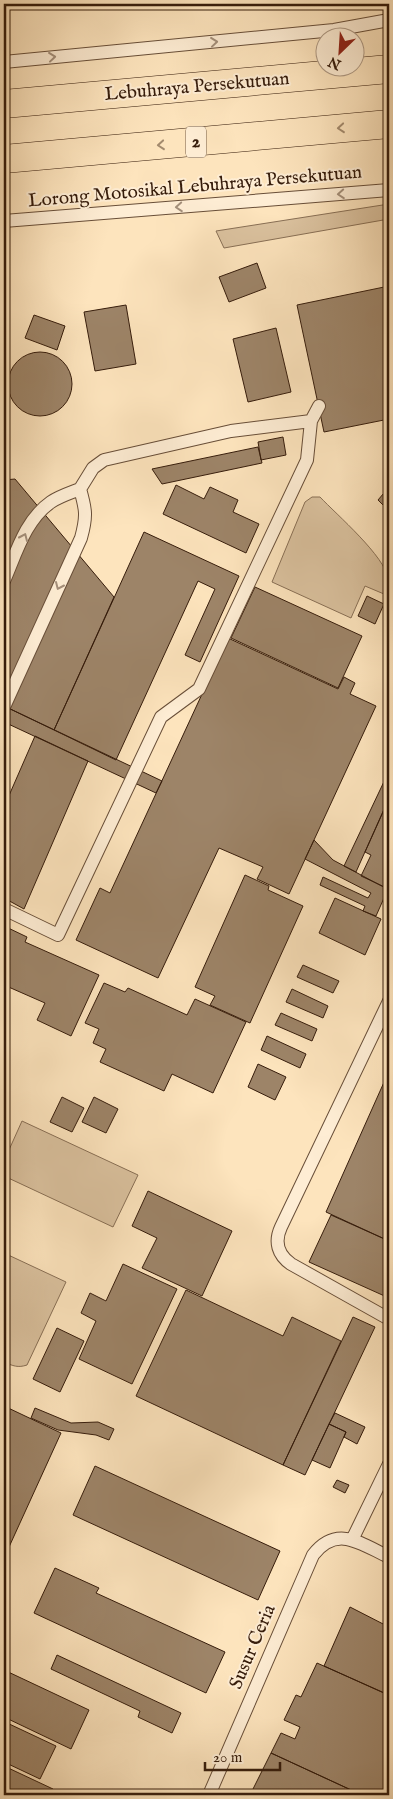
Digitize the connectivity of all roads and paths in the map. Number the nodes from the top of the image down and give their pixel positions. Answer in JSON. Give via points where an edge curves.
{"nodes":[{"id":1,"x":389,"y":20,"type":"edge"},
{"id":2,"x":4,"y":62,"type":"edge"},
{"id":3,"x":389,"y":69,"type":"edge"},
{"id":4,"x":4,"y":104,"type":"edge"},
{"id":5,"x":389,"y":124,"type":"edge"},
{"id":6,"x":4,"y":159,"type":"edge"},
{"id":7,"x":389,"y":190,"type":"edge"},
{"id":8,"x":4,"y":221,"type":"edge"},
{"id":9,"x":319,"y":406,"type":"dead end"},
{"id":10,"x":311,"y":420,"type":"junction"},
{"id":11,"x":80,"y":489,"type":"junction"},
{"id":12,"x":4,"y":581,"type":"edge"},
{"id":13,"x":4,"y":707,"type":"edge"},
{"id":14,"x":4,"y":909,"type":"edge"},
{"id":15,"x":389,"y":1001,"type":"edge"},
{"id":16,"x":389,"y":1320,"type":"edge"},
{"id":17,"x":389,"y":1464,"type":"edge"},
{"id":18,"x":352,"y":1540,"type":"junction"},
{"id":19,"x":389,"y":1557,"type":"edge"},
{"id":20,"x":209,"y":1795,"type":"edge"}],
"edges":[{"from":2,"to":1,"type":"lane","one_way":true,"via":[[334,30]]},
{"from":3,"to":4,"type":"highway","name":"Lebuhraya Persekutuan"},
{"from":5,"to":6,"type":"highway","number":"2","one_way":true},
{"from":7,"to":8,"type":"lane","name":"Lorong Motosikal Lebuhraya Persekutuan","one_way":true},
{"from":9,"to":10,"type":"lane"},
{"from":10,"to":11,"type":"lane","via":[[231,431],[104,460],[92,468]]},
{"from":10,"to":14,"type":"lane","via":[[307,460],[199,689],[161,717],[58,935]]},
{"from":12,"to":11,"type":"lane","one_way":true,"via":[[28,526],[38,513],[50,503]]},
{"from":11,"to":13,"type":"lane","one_way":true,"via":[[86,510],[81,538]]},
{"from":15,"to":16,"type":"lane","via":[[277,1240],[279,1250],[291,1264]]},
{"from":17,"to":18,"type":"lane"},
{"from":18,"to":19,"type":"lane"},
{"from":18,"to":20,"type":"lane","name":"Susur Ceria","via":[[340,1538],[326,1542],[313,1556]]}]}
